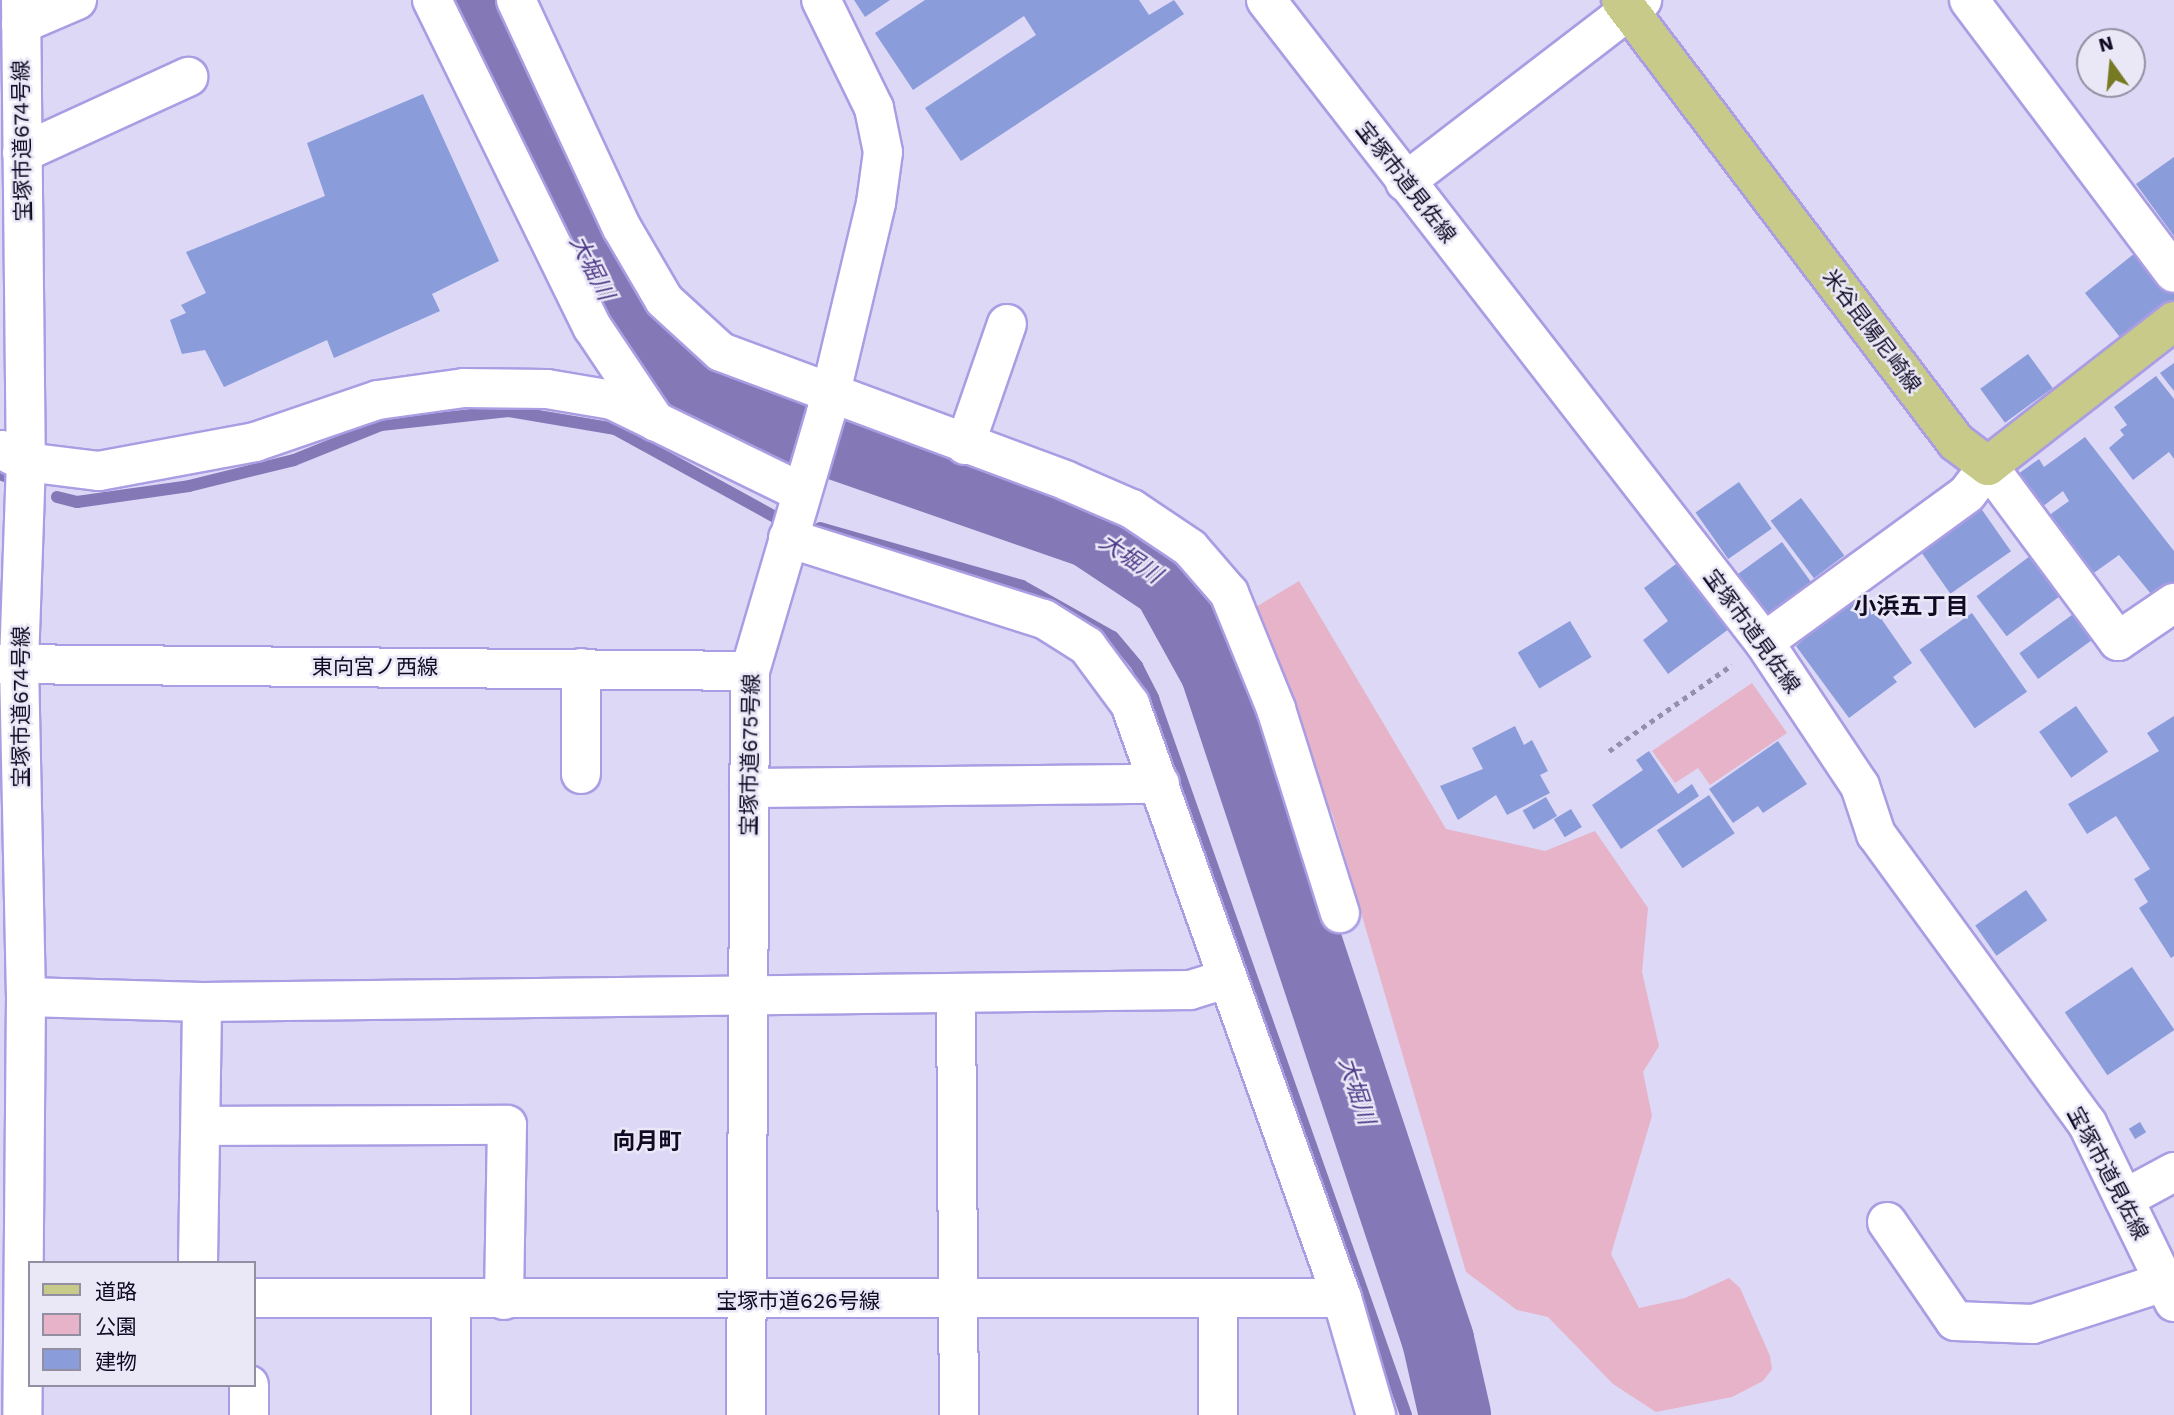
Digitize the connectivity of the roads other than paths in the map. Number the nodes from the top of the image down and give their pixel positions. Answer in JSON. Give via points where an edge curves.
{"nodes":[{"id":1,"x":77,"y":0,"type":"edge"},
{"id":2,"x":432,"y":0,"type":"edge"},
{"id":3,"x":516,"y":0,"type":"edge"},
{"id":4,"x":821,"y":0,"type":"edge"},
{"id":5,"x":1266,"y":0,"type":"edge"},
{"id":6,"x":1969,"y":0,"type":"edge"},
{"id":7,"x":1631,"y":4,"type":"edge"},
{"id":8,"x":21,"y":12,"type":"edge"},
{"id":9,"x":188,"y":76,"type":"dead end"},
{"id":10,"x":22,"y":153,"type":"junction"},
{"id":11,"x":1405,"y":181,"type":"junction"},
{"id":12,"x":2174,"y":273,"type":"edge"},
{"id":13,"x":2174,"y":321,"type":"edge"},
{"id":14,"x":1007,"y":324,"type":"dead end"},
{"id":15,"x":827,"y":402,"type":"junction"},
{"id":16,"x":656,"y":422,"type":"junction"},
{"id":17,"x":965,"y":445,"type":"junction"},
{"id":18,"x":13,"y":456,"type":"edge"},
{"id":19,"x":1988,"y":466,"type":"junction"},
{"id":20,"x":804,"y":482,"type":"junction"},
{"id":21,"x":12,"y":502,"type":"edge"},
{"id":22,"x":788,"y":538,"type":"junction"},
{"id":23,"x":2174,"y":603,"type":"edge"},
{"id":24,"x":1764,"y":642,"type":"junction"},
{"id":25,"x":10,"y":664,"type":"edge"},
{"id":26,"x":581,"y":668,"type":"junction"},
{"id":27,"x":750,"y":671,"type":"junction"},
{"id":28,"x":581,"y":774,"type":"dead end"},
{"id":29,"x":1160,"y":784,"type":"junction"},
{"id":30,"x":749,"y":788,"type":"junction"},
{"id":31,"x":11,"y":869,"type":"edge"},
{"id":32,"x":1340,"y":913,"type":"dead end"},
{"id":33,"x":1225,"y":979,"type":"junction"},
{"id":34,"x":956,"y":993,"type":"junction"},
{"id":35,"x":747,"y":994,"type":"junction"},
{"id":36,"x":26,"y":997,"type":"junction"},
{"id":37,"x":202,"y":1002,"type":"junction"},
{"id":38,"x":11,"y":1083,"type":"edge"},
{"id":39,"x":202,"y":1126,"type":"junction"},
{"id":40,"x":2174,"y":1172,"type":"edge"},
{"id":41,"x":2124,"y":1199,"type":"junction"},
{"id":42,"x":1887,"y":1222,"type":"dead end"},
{"id":43,"x":198,"y":1261,"type":"edge"},
{"id":44,"x":2169,"y":1292,"type":"edge"},
{"id":45,"x":17,"y":1296,"type":"edge"},
{"id":46,"x":256,"y":1298,"type":"edge"},
{"id":47,"x":1342,"y":1298,"type":"junction"},
{"id":48,"x":451,"y":1299,"type":"junction"},
{"id":49,"x":1218,"y":1299,"type":"junction"},
{"id":50,"x":504,"y":1300,"type":"junction"},
{"id":51,"x":961,"y":1300,"type":"junction"},
{"id":52,"x":746,"y":1301,"type":"junction"},
{"id":53,"x":249,"y":1387,"type":"edge"},
{"id":54,"x":22,"y":1415,"type":"edge"},
{"id":55,"x":249,"y":1415,"type":"edge"},
{"id":56,"x":451,"y":1415,"type":"edge"},
{"id":57,"x":746,"y":1415,"type":"edge"},
{"id":58,"x":959,"y":1415,"type":"edge"},
{"id":59,"x":1218,"y":1415,"type":"edge"},
{"id":60,"x":1376,"y":1415,"type":"edge"}],
"edges":[{"from":1,"to":8,"type":"street"},
{"from":2,"to":16,"type":"street","via":[[593,328]]},
{"from":3,"to":15,"type":"street","via":[[622,228],[664,300],[720,352]]},
{"from":4,"to":15,"type":"street","name":"宝塚市道675号線","via":[[874,108],[883,152],[876,203]]},
{"from":5,"to":11,"type":"street","name":"宝塚市道見佐線"},
{"from":6,"to":12,"type":"street"},
{"from":7,"to":11,"type":"street"},
{"from":7,"to":19,"type":"main road","name":"米谷昆陽尼崎線","via":[[1956,442]]},
{"from":8,"to":10,"type":"street","name":"宝塚市道674号線"},
{"from":9,"to":10,"type":"street"},
{"from":10,"to":18,"type":"street","name":"宝塚市道674号線"},
{"from":11,"to":24,"type":"street","name":"宝塚市道見佐線"},
{"from":13,"to":19,"type":"main road"},
{"from":14,"to":17,"type":"street"},
{"from":15,"to":17,"type":"street"},
{"from":15,"to":20,"type":"street","name":"宝塚市道675号線"},
{"from":16,"to":18,"type":"street","via":[[612,400],[547,389],[464,388],[378,400],[255,442],[181,459],[99,471]]},
{"from":16,"to":20,"type":"street"},
{"from":17,"to":32,"type":"street","via":[[1132,509],[1190,548],[1229,593],[1276,709]]},
{"from":18,"to":21,"type":"street","name":"宝塚市道674号線"},
{"from":19,"to":23,"type":"street","via":[[2118,641]]},
{"from":19,"to":24,"type":"street","via":[[1967,494]]},
{"from":20,"to":22,"type":"street","name":"宝塚市道675号線"},
{"from":21,"to":25,"type":"street","name":"宝塚市道674号線"},
{"from":22,"to":27,"type":"street","name":"宝塚市道675号線"},
{"from":22,"to":29,"type":"street","via":[[1044,619],[1087,646],[1130,704]]},
{"from":24,"to":41,"type":"street","name":"宝塚市道見佐線","via":[[1860,786],[1876,834],[2087,1123]]},
{"from":25,"to":26,"type":"street","name":"東向宮ノ西線"},
{"from":25,"to":31,"type":"street","name":"宝塚市道674号線"},
{"from":26,"to":27,"type":"street","name":"東向宮ノ西線"},
{"from":26,"to":28,"type":"street"},
{"from":27,"to":30,"type":"street","name":"宝塚市道675号線"},
{"from":29,"to":30,"type":"street"},
{"from":29,"to":33,"type":"street"},
{"from":30,"to":35,"type":"street","name":"宝塚市道675号線"},
{"from":31,"to":36,"type":"street","name":"宝塚市道674号線"},
{"from":33,"to":34,"type":"street","via":[[1190,990]]},
{"from":33,"to":47,"type":"street"},
{"from":34,"to":35,"type":"street"},
{"from":34,"to":51,"type":"street"},
{"from":35,"to":37,"type":"street"},
{"from":35,"to":52,"type":"street","name":"宝塚市道675号線"},
{"from":36,"to":37,"type":"street"},
{"from":36,"to":38,"type":"street","name":"宝塚市道674号線"},
{"from":37,"to":39,"type":"street"},
{"from":38,"to":45,"type":"street","name":"宝塚市道674号線"},
{"from":39,"to":43,"type":"street"},
{"from":39,"to":50,"type":"street","via":[[507,1125]]},
{"from":40,"to":41,"type":"street"},
{"from":41,"to":44,"type":"street","name":"宝塚市道見佐線"},
{"from":42,"to":44,"type":"street","via":[[1955,1321],[2033,1324]]},
{"from":45,"to":54,"type":"street","name":"宝塚市道674号線"},
{"from":46,"to":48,"type":"street","name":"宝塚市道626号線"},
{"from":47,"to":49,"type":"street","name":"宝塚市道626号線"},
{"from":47,"to":60,"type":"street"},
{"from":48,"to":50,"type":"street","name":"宝塚市道626号線"},
{"from":48,"to":56,"type":"street"},
{"from":49,"to":51,"type":"street","name":"宝塚市道626号線"},
{"from":49,"to":59,"type":"street"},
{"from":50,"to":52,"type":"street","name":"宝塚市道626号線"},
{"from":51,"to":52,"type":"street","name":"宝塚市道626号線"},
{"from":51,"to":58,"type":"street"},
{"from":52,"to":57,"type":"street","name":"宝塚市道675号線"},
{"from":53,"to":55,"type":"street"}]}
